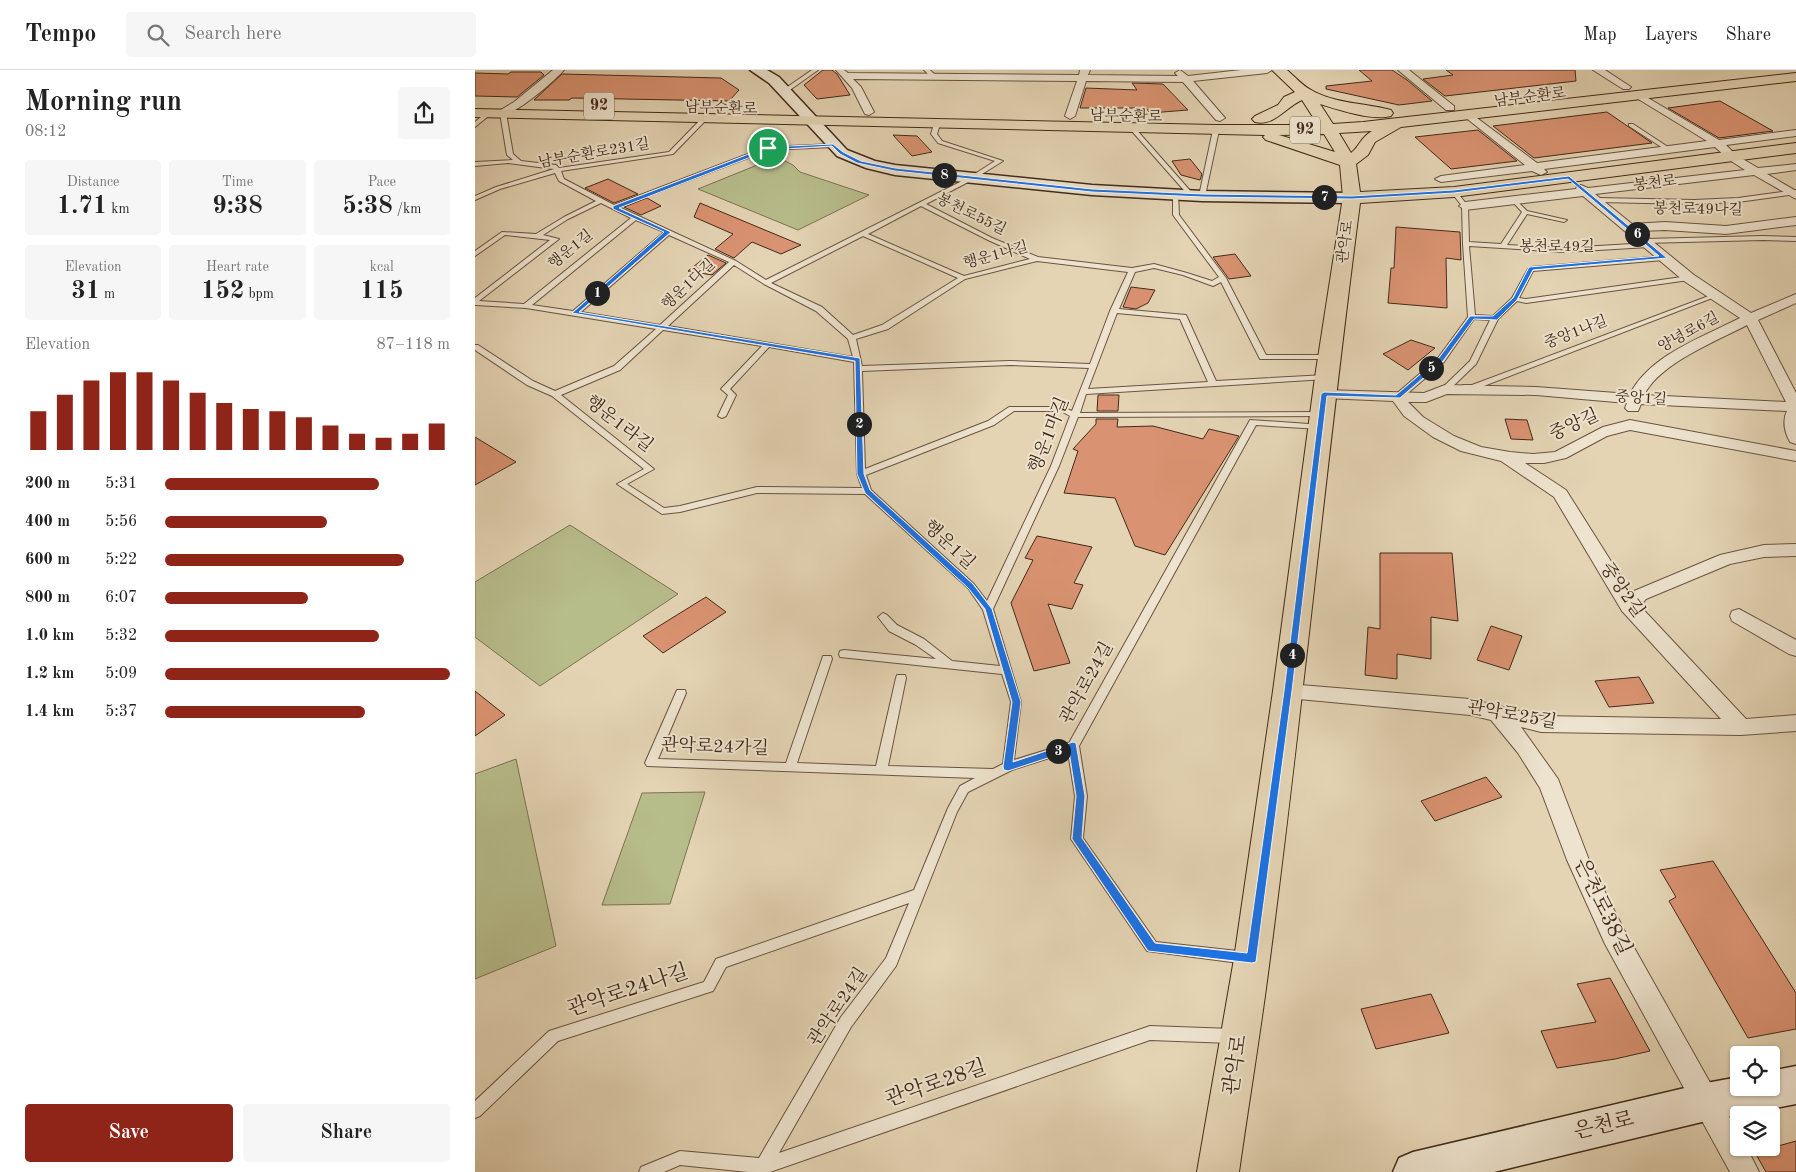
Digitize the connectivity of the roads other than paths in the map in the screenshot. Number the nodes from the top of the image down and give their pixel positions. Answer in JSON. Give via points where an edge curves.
{"nodes":[{"id":1,"x":559,"y":70,"type":"edge"},
{"id":2,"x":757,"y":70,"type":"edge"},
{"id":3,"x":815,"y":70,"type":"edge"},
{"id":4,"x":1178,"y":70,"type":"edge"},
{"id":5,"x":1267,"y":70,"type":"edge"},
{"id":6,"x":1279,"y":70,"type":"edge"},
{"id":7,"x":1403,"y":70,"type":"edge"},
{"id":8,"x":1598,"y":70,"type":"edge"},
{"id":9,"x":1775,"y":70,"type":"edge"},
{"id":10,"x":843,"y":73,"type":"edge"},
{"id":11,"x":930,"y":73,"type":"edge"},
{"id":12,"x":1084,"y":73,"type":"edge"},
{"id":13,"x":1796,"y":77,"type":"edge"},
{"id":14,"x":1185,"y":79,"type":"junction"},
{"id":15,"x":785,"y":91,"type":"junction"},
{"id":16,"x":1632,"y":91,"type":"junction"},
{"id":17,"x":1305,"y":93,"type":"junction"},
{"id":18,"x":475,"y":103,"type":"edge"},
{"id":19,"x":518,"y":104,"type":"junction"},
{"id":20,"x":1450,"y":108,"type":"junction"},
{"id":21,"x":869,"y":112,"type":"junction"},
{"id":22,"x":489,"y":113,"type":"edge"},
{"id":23,"x":1469,"y":114,"type":"junction"},
{"id":24,"x":714,"y":115,"type":"junction"},
{"id":25,"x":807,"y":116,"type":"junction"},
{"id":26,"x":1070,"y":116,"type":"junction"},
{"id":27,"x":1397,"y":118,"type":"junction"},
{"id":28,"x":1325,"y":123,"type":"junction"},
{"id":29,"x":937,"y":124,"type":"junction"},
{"id":30,"x":1218,"y":124,"type":"junction"},
{"id":31,"x":475,"y":125,"type":"edge"},
{"id":32,"x":1255,"y":125,"type":"junction"},
{"id":33,"x":1631,"y":126,"type":"dead end"},
{"id":34,"x":1132,"y":128,"type":"junction"},
{"id":35,"x":1796,"y":133,"type":"edge"},
{"id":36,"x":1717,"y":143,"type":"junction"},
{"id":37,"x":833,"y":145,"type":"junction"},
{"id":38,"x":1796,"y":148,"type":"edge"},
{"id":39,"x":1668,"y":150,"type":"junction"},
{"id":40,"x":1732,"y":156,"type":"junction"},
{"id":41,"x":1348,"y":162,"type":"junction"},
{"id":42,"x":520,"y":163,"type":"junction"},
{"id":43,"x":475,"y":164,"type":"edge"},
{"id":44,"x":1534,"y":167,"type":"junction"},
{"id":45,"x":1796,"y":167,"type":"edge"},
{"id":46,"x":558,"y":170,"type":"junction"},
{"id":47,"x":1757,"y":172,"type":"junction"},
{"id":48,"x":972,"y":178,"type":"junction"},
{"id":49,"x":1569,"y":178,"type":"junction"},
{"id":50,"x":1441,"y":179,"type":"joint"},
{"id":51,"x":1551,"y":180,"type":"junction"},
{"id":52,"x":1454,"y":192,"type":"junction"},
{"id":53,"x":1586,"y":192,"type":"junction"},
{"id":54,"x":1794,"y":193,"type":"edge"},
{"id":55,"x":1189,"y":195,"type":"junction"},
{"id":56,"x":475,"y":198,"type":"edge"},
{"id":57,"x":1352,"y":198,"type":"junction"},
{"id":58,"x":1514,"y":200,"type":"junction"},
{"id":59,"x":1598,"y":200,"type":"junction"},
{"id":60,"x":600,"y":201,"type":"junction"},
{"id":61,"x":921,"y":204,"type":"junction"},
{"id":62,"x":1465,"y":206,"type":"junction"},
{"id":63,"x":615,"y":208,"type":"junction"},
{"id":64,"x":1525,"y":212,"type":"junction"},
{"id":65,"x":636,"y":217,"type":"junction"},
{"id":66,"x":1564,"y":220,"type":"dead end"},
{"id":67,"x":1796,"y":221,"type":"edge"},
{"id":68,"x":1629,"y":228,"type":"junction"},
{"id":69,"x":668,"y":232,"type":"junction"},
{"id":70,"x":863,"y":234,"type":"junction"},
{"id":71,"x":537,"y":236,"type":"junction"},
{"id":72,"x":1796,"y":240,"type":"edge"},
{"id":73,"x":1647,"y":243,"type":"junction"},
{"id":74,"x":1466,"y":244,"type":"junction"},
{"id":75,"x":1502,"y":246,"type":"junction"},
{"id":76,"x":475,"y":254,"type":"edge"},
{"id":77,"x":1664,"y":258,"type":"junction"},
{"id":78,"x":1037,"y":259,"type":"junction"},
{"id":79,"x":734,"y":262,"type":"junction"},
{"id":80,"x":1131,"y":270,"type":"junction"},
{"id":81,"x":963,"y":278,"type":"junction"},
{"id":82,"x":1223,"y":278,"type":"junction"},
{"id":83,"x":1689,"y":278,"type":"junction"},
{"id":84,"x":766,"y":283,"type":"junction"},
{"id":85,"x":1716,"y":296,"type":"junction"},
{"id":86,"x":1796,"y":298,"type":"edge"},
{"id":87,"x":1515,"y":299,"type":"junction"},
{"id":88,"x":475,"y":302,"type":"edge"},
{"id":89,"x":526,"y":306,"type":"junction"},
{"id":90,"x":1114,"y":311,"type":"junction"},
{"id":91,"x":575,"y":313,"type":"junction"},
{"id":92,"x":1472,"y":317,"type":"junction"},
{"id":93,"x":1495,"y":318,"type":"junction"},
{"id":94,"x":1750,"y":318,"type":"junction"},
{"id":95,"x":662,"y":328,"type":"junction"},
{"id":96,"x":851,"y":338,"type":"junction"},
{"id":97,"x":766,"y":346,"type":"junction"},
{"id":98,"x":475,"y":347,"type":"edge"},
{"id":99,"x":1329,"y":358,"type":"junction"},
{"id":100,"x":857,"y":364,"type":"junction"},
{"id":101,"x":1093,"y":366,"type":"junction"},
{"id":102,"x":1213,"y":384,"type":"junction"},
{"id":103,"x":1445,"y":389,"type":"junction"},
{"id":104,"x":1083,"y":392,"type":"junction"},
{"id":105,"x":555,"y":394,"type":"junction"},
{"id":106,"x":1398,"y":397,"type":"junction"},
{"id":107,"x":1635,"y":399,"type":"junction"},
{"id":108,"x":1323,"y":403,"type":"junction"},
{"id":109,"x":1796,"y":407,"type":"edge"},
{"id":110,"x":1074,"y":415,"type":"junction"},
{"id":111,"x":721,"y":416,"type":"dead end"},
{"id":112,"x":1630,"y":425,"type":"junction"},
{"id":113,"x":1796,"y":439,"type":"edge"},
{"id":114,"x":1504,"y":456,"type":"junction"},
{"id":115,"x":1796,"y":456,"type":"edge"},
{"id":116,"x":861,"y":474,"type":"junction"},
{"id":117,"x":867,"y":491,"type":"junction"},
{"id":118,"x":1796,"y":550,"type":"edge"},
{"id":119,"x":1629,"y":606,"type":"junction"},
{"id":120,"x":988,"y":609,"type":"junction"},
{"id":121,"x":883,"y":616,"type":"dead end"},
{"id":122,"x":1739,"y":616,"type":"dead end"},
{"id":123,"x":1796,"y":649,"type":"edge"},
{"id":124,"x":844,"y":654,"type":"dead end"},
{"id":125,"x":827,"y":660,"type":"dead end"},
{"id":126,"x":951,"y":665,"type":"junction"},
{"id":127,"x":1007,"y":671,"type":"junction"},
{"id":128,"x":901,"y":678,"type":"dead end"},
{"id":129,"x":1288,"y":691,"type":"junction"},
{"id":130,"x":681,"y":693,"type":"dead end"},
{"id":131,"x":1498,"y":714,"type":"junction"},
{"id":132,"x":1796,"y":723,"type":"edge"},
{"id":133,"x":1741,"y":727,"type":"junction"},
{"id":134,"x":1073,"y":746,"type":"junction"},
{"id":135,"x":790,"y":767,"type":"junction"},
{"id":136,"x":1008,"y":767,"type":"junction"},
{"id":137,"x":881,"y":770,"type":"junction"},
{"id":138,"x":994,"y":774,"type":"junction"},
{"id":139,"x":918,"y":894,"type":"junction"},
{"id":140,"x":1252,"y":958,"type":"junction"},
{"id":141,"x":1241,"y":1036,"type":"junction"},
{"id":142,"x":1796,"y":1085,"type":"edge"},
{"id":143,"x":1706,"y":1102,"type":"junction"},
{"id":144,"x":475,"y":1111,"type":"edge"},
{"id":145,"x":763,"y":1169,"type":"edge"},
{"id":146,"x":646,"y":1172,"type":"edge"},
{"id":147,"x":1218,"y":1172,"type":"edge"},
{"id":148,"x":1413,"y":1172,"type":"edge"},
{"id":149,"x":1745,"y":1172,"type":"edge"}],
"edges":[{"from":1,"to":19,"type":"street"},
{"from":2,"to":15,"type":"main road","name":"봉천로"},
{"from":3,"to":15,"type":"lane"},
{"from":4,"to":14,"type":"street"},
{"from":5,"to":14,"type":"street"},
{"from":6,"to":17,"type":"main road","name":"관악로"},
{"from":7,"to":20,"type":"street"},
{"from":8,"to":16,"type":"street"},
{"from":9,"to":16,"type":"main road","name":"남부순환로","number":"92"},
{"from":10,"to":11,"type":"street"},
{"from":10,"to":21,"type":"street","via":[[856,87]]},
{"from":11,"to":12,"type":"street"},
{"from":12,"to":14,"type":"street"},
{"from":12,"to":26,"type":"street"},
{"from":13,"to":16,"type":"main road","name":"남부순환로","number":"92"},
{"from":14,"to":30,"type":"street"},
{"from":15,"to":25,"type":"main road","name":"봉천로"},
{"from":16,"to":20,"type":"main road","name":"남부순환로","number":"92"},
{"from":16,"to":23,"type":"main road","name":"남부순환로","number":"92"},
{"from":16,"to":36,"type":"street"},
{"from":17,"to":27,"type":"main road","via":[[1346,108]]},
{"from":17,"to":28,"type":"main road","name":"관악로"},
{"from":17,"to":32,"type":"main road","via":[[1289,100],[1283,108]]},
{"from":18,"to":19,"type":"main road","name":"남부순환로","number":"92"},
{"from":19,"to":22,"type":"street"},
{"from":19,"to":24,"type":"main road","name":"남부순환로","number":"92"},
{"from":20,"to":27,"type":"main road","name":"남부순환로","number":"92"},
{"from":21,"to":25,"type":"main road","name":"남부순환로","number":"92"},
{"from":21,"to":26,"type":"main road","name":"남부순환로","number":"92"},
{"from":22,"to":24,"type":"main road","name":"남부순환로","number":"92"},
{"from":22,"to":31,"type":"lane"},
{"from":22,"to":42,"type":"lane","via":[[510,154]]},
{"from":23,"to":27,"type":"main road","name":"남부순환로","number":"92"},
{"from":23,"to":44,"type":"street"},
{"from":24,"to":25,"type":"main road","name":"남부순환로","number":"92"},
{"from":24,"to":46,"type":"lane","name":"남부순환로231길","via":[[671,153]]},
{"from":25,"to":29,"type":"main road","name":"남부순환로","number":"92"},
{"from":25,"to":37,"type":"main road","name":"봉천로"},
{"from":26,"to":30,"type":"main road","name":"남부순환로","number":"92"},
{"from":27,"to":28,"type":"main road","name":"남부순환로","number":"92"},
{"from":27,"to":41,"type":"main road","via":[[1367,141],[1362,152]]},
{"from":28,"to":32,"type":"main road","name":"남부순환로","number":"92"},
{"from":28,"to":41,"type":"main road","name":"관악로"},
{"from":29,"to":34,"type":"main road","name":"남부순환로","number":"92"},
{"from":29,"to":48,"type":"lane","via":[[934,134],[939,142],[1000,161]]},
{"from":30,"to":32,"type":"main road","name":"남부순환로","number":"92"},
{"from":30,"to":34,"type":"main road","name":"남부순환로","number":"92"},
{"from":30,"to":55,"type":"lane"},
{"from":32,"to":41,"type":"main road"},
{"from":33,"to":39,"type":"lane","name":"봉천로"},
{"from":34,"to":55,"type":"lane","name":"남부순환로"},
{"from":35,"to":36,"type":"street","name":"봉천로"},
{"from":36,"to":39,"type":"street","name":"봉천로"},
{"from":36,"to":40,"type":"street"},
{"from":37,"to":48,"type":"main road","name":"봉천로","via":[[849,158],[871,165]]},
{"from":37,"to":63,"type":"lane","via":[[768,148]]},
{"from":38,"to":40,"type":"main road","name":"봉천로"},
{"from":39,"to":44,"type":"street","name":"봉천로"},
{"from":40,"to":47,"type":"street"},
{"from":40,"to":49,"type":"main road","name":"봉천로"},
{"from":41,"to":57,"type":"main road","name":"관악로"},
{"from":42,"to":43,"type":"lane"},
{"from":42,"to":46,"type":"lane","via":[[556,167]]},
{"from":44,"to":50,"type":"street","name":"봉천로"},
{"from":44,"to":51,"type":"street"},
{"from":45,"to":47,"type":"street","name":"봉천로"},
{"from":46,"to":56,"type":"lane","name":"남부순환로231길"},
{"from":46,"to":60,"type":"lane","via":[[561,180]]},
{"from":47,"to":53,"type":"street","name":"봉천로"},
{"from":47,"to":54,"type":"street"},
{"from":48,"to":55,"type":"main road","name":"봉천로","via":[[1092,190]]},
{"from":48,"to":61,"type":"lane","name":"봉천로55길"},
{"from":49,"to":51,"type":"main road","name":"봉천로"},
{"from":49,"to":53,"type":"street"},
{"from":50,"to":52,"type":"street"},
{"from":51,"to":52,"type":"main road","name":"봉천로"},
{"from":52,"to":57,"type":"main road","name":"봉천로"},
{"from":52,"to":62,"type":"lane"},
{"from":53,"to":58,"type":"street","name":"봉천로"},
{"from":53,"to":59,"type":"street"},
{"from":54,"to":59,"type":"lane","via":[[1694,202]]},
{"from":55,"to":57,"type":"main road","name":"봉천로"},
{"from":55,"to":82,"type":"lane","via":[[1176,215]]},
{"from":57,"to":99,"type":"main road","name":"관악로"},
{"from":58,"to":62,"type":"street","name":"봉천로"},
{"from":58,"to":64,"type":"lane"},
{"from":59,"to":68,"type":"street"},
{"from":60,"to":63,"type":"lane"},
{"from":60,"to":71,"type":"lane"},
{"from":61,"to":70,"type":"lane","name":"봉천로55길"},
{"from":61,"to":78,"type":"lane","name":"봉천로55길"},
{"from":62,"to":74,"type":"lane"},
{"from":63,"to":65,"type":"lane"},
{"from":64,"to":66,"type":"lane"},
{"from":64,"to":75,"type":"lane"},
{"from":65,"to":69,"type":"lane"},
{"from":65,"to":89,"type":"lane","name":"행운1길"},
{"from":67,"to":68,"type":"street","name":"봉천로49나길","via":[[1726,230],[1665,226]]},
{"from":68,"to":73,"type":"street"},
{"from":69,"to":79,"type":"lane"},
{"from":69,"to":91,"type":"lane"},
{"from":70,"to":81,"type":"lane"},
{"from":70,"to":84,"type":"lane","name":"봉천로55길"},
{"from":71,"to":76,"type":"lane","via":[[504,233]]},
{"from":71,"to":88,"type":"lane","via":[[556,240]]},
{"from":72,"to":73,"type":"lane","name":"봉천로49길","via":[[1763,238]]},
{"from":73,"to":75,"type":"lane","name":"봉천로49길","via":[[1564,250]]},
{"from":73,"to":77,"type":"street"},
{"from":74,"to":75,"type":"lane","name":"봉천로49길"},
{"from":74,"to":92,"type":"lane"},
{"from":77,"to":83,"type":"street"},
{"from":77,"to":87,"type":"lane","via":[[1531,269]]},
{"from":78,"to":80,"type":"lane","name":"행운1나길"},
{"from":78,"to":81,"type":"lane","name":"행운1나길"},
{"from":79,"to":84,"type":"lane"},
{"from":79,"to":95,"type":"lane","name":"행운1다길"},
{"from":80,"to":82,"type":"lane","name":"행운1나길","via":[[1154,266],[1213,284]]},
{"from":80,"to":90,"type":"lane","name":"행운1마길"},
{"from":81,"to":96,"type":"lane","name":"행운1나길","via":[[885,327]]},
{"from":82,"to":99,"type":"lane","via":[[1263,357]]},
{"from":83,"to":85,"type":"street"},
{"from":83,"to":87,"type":"lane","via":[[1526,301]]},
{"from":84,"to":96,"type":"lane","via":[[819,309]]},
{"from":85,"to":94,"type":"street"},
{"from":85,"to":103,"type":"lane","name":"중앙1나길","via":[[1473,387]]},
{"from":86,"to":94,"type":"street","name":"양녕로6길"},
{"from":87,"to":93,"type":"lane"},
{"from":88,"to":89,"type":"lane","name":"행운1다길"},
{"from":89,"to":91,"type":"lane","name":"행운1다길"},
{"from":90,"to":101,"type":"lane","name":"행운1마길"},
{"from":90,"to":102,"type":"lane","via":[[1183,316]]},
{"from":91,"to":95,"type":"lane","name":"행운1다길"},
{"from":92,"to":93,"type":"lane"},
{"from":92,"to":106,"type":"lane","via":[[1441,360]]},
{"from":93,"to":103,"type":"lane","via":[[1473,362]]},
{"from":94,"to":107,"type":"street","name":"양녕로6길","via":[[1663,364],[1643,383]]},
{"from":94,"to":109,"type":"street"},
{"from":95,"to":97,"type":"lane","name":"행운1다길"},
{"from":95,"to":105,"type":"lane","name":"행운1다길","via":[[617,368]]},
{"from":96,"to":100,"type":"lane","name":"행운1길"},
{"from":97,"to":100,"type":"lane","name":"행운1다길"},
{"from":97,"to":111,"type":"lane","via":[[725,389],[732,395]]},
{"from":98,"to":105,"type":"lane","name":"행운1라길","via":[[530,383]]},
{"from":99,"to":108,"type":"main road","name":"관악로"},
{"from":100,"to":101,"type":"lane"},
{"from":100,"to":116,"type":"lane","name":"행운1길"},
{"from":101,"to":104,"type":"lane","name":"행운1마길"},
{"from":102,"to":104,"type":"lane"},
{"from":102,"to":108,"type":"lane"},
{"from":103,"to":106,"type":"street","name":"중앙1길","via":[[1426,398]]},
{"from":103,"to":107,"type":"street","name":"중앙1길","via":[[1536,391]]},
{"from":104,"to":110,"type":"lane","name":"행운1마길"},
{"from":105,"to":117,"type":"lane","name":"행운1라길","via":[[650,469],[621,484],[662,511],[757,490]]},
{"from":106,"to":108,"type":"street"},
{"from":106,"to":114,"type":"street","name":"중앙길","via":[[1409,413],[1433,430],[1467,448]]},
{"from":107,"to":109,"type":"street","name":"중앙1길"},
{"from":107,"to":112,"type":"street","name":"양녕로6길"},
{"from":108,"to":110,"type":"lane"},
{"from":108,"to":129,"type":"main road","name":"관악로"},
{"from":108,"to":134,"type":"lane","name":"관악로24길","via":[[1253,422]]},
{"from":109,"to":113,"type":"street","via":[[1791,419]]},
{"from":110,"to":116,"type":"lane","via":[[1063,410],[1012,409],[991,423]]},
{"from":110,"to":120,"type":"lane","name":"행운1마길","via":[[1055,466]]},
{"from":112,"to":114,"type":"street","name":"중앙길","via":[[1608,430],[1553,457]]},
{"from":112,"to":115,"type":"street","name":"중앙길"},
{"from":114,"to":119,"type":"street","name":"중앙2길","via":[[1560,494]]},
{"from":116,"to":117,"type":"lane","name":"행운1길"},
{"from":117,"to":120,"type":"lane","name":"행운1길","via":[[971,586]]},
{"from":118,"to":119,"type":"street","via":[[1764,551],[1726,559],[1640,595]]},
{"from":119,"to":133,"type":"street","name":"중앙2길"},
{"from":120,"to":127,"type":"lane","name":"행운1길"},
{"from":121,"to":126,"type":"lane","via":[[893,628],[920,642]]},
{"from":122,"to":123,"type":"street"},
{"from":124,"to":126,"type":"lane"},
{"from":125,"to":135,"type":"lane","name":"관악로24가길"},
{"from":126,"to":127,"type":"lane"},
{"from":127,"to":136,"type":"lane","name":"행운1길","via":[[1016,702]]},
{"from":128,"to":137,"type":"lane"},
{"from":129,"to":131,"type":"street","name":"관악로25길","via":[[1470,707]]},
{"from":129,"to":140,"type":"main road","name":"관악로"},
{"from":130,"to":135,"type":"lane","name":"관악로24가길","via":[[651,763]]},
{"from":131,"to":133,"type":"street","name":"관악로25길","via":[[1541,724]]},
{"from":131,"to":143,"type":"street","name":"은천로38길","via":[[1550,785],[1578,860],[1614,936]]},
{"from":132,"to":133,"type":"street","name":"관악로25길"},
{"from":134,"to":136,"type":"lane","name":"관악로24길"},
{"from":134,"to":140,"type":"lane","via":[[1081,796],[1077,839],[1152,947]]},
{"from":135,"to":137,"type":"lane","name":"관악로24가길"},
{"from":136,"to":138,"type":"lane","name":"관악로24길"},
{"from":137,"to":138,"type":"lane","name":"관악로24가길"},
{"from":138,"to":139,"type":"lane","name":"관악로24길","via":[[963,789]]},
{"from":139,"to":144,"type":"lane","name":"관악로24나길","via":[[721,963],[708,987],[553,1036]]},
{"from":139,"to":145,"type":"lane","name":"관악로24길","via":[[891,962],[846,1022]]},
{"from":140,"to":141,"type":"main road","name":"관악로"},
{"from":141,"to":145,"type":"lane","name":"관악로28길","via":[[1150,1033]]},
{"from":141,"to":147,"type":"main road","name":"관악로"},
{"from":142,"to":143,"type":"main road","name":"은천로"},
{"from":143,"to":148,"type":"main road","name":"은천로"},
{"from":143,"to":149,"type":"street","name":"은천로38길"},
{"from":145,"to":146,"type":"lane","name":"관악로28길","via":[[680,1158]]}]}
